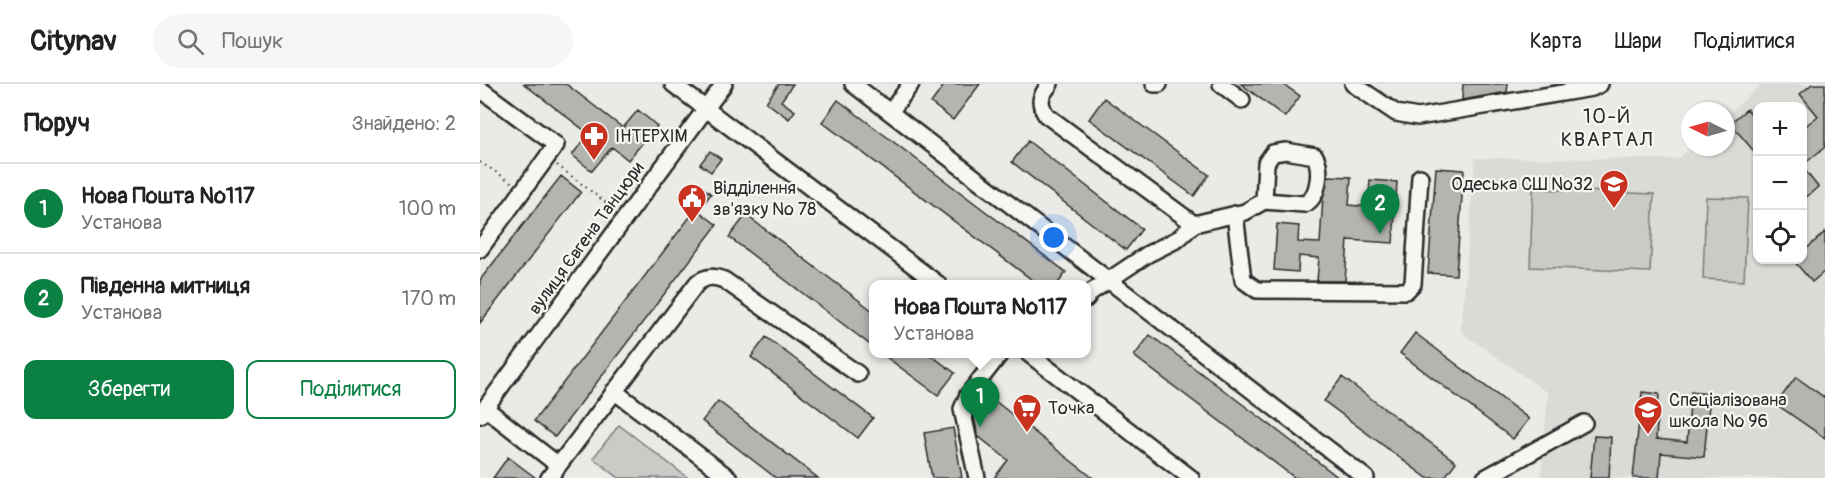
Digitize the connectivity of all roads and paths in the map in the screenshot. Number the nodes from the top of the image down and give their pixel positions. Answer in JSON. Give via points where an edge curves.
{"nodes":[{"id":1,"x":673,"y":84,"type":"edge"},
{"id":2,"x":724,"y":84,"type":"edge"},
{"id":3,"x":853,"y":84,"type":"edge"},
{"id":4,"x":911,"y":84,"type":"edge"},
{"id":5,"x":1050,"y":84,"type":"edge"},
{"id":6,"x":1221,"y":84,"type":"edge"},
{"id":7,"x":1353,"y":84,"type":"edge"},
{"id":8,"x":1600,"y":84,"type":"edge"},
{"id":9,"x":480,"y":89,"type":"edge"},
{"id":10,"x":1242,"y":100,"type":"dead end"},
{"id":11,"x":704,"y":109,"type":"junction"},
{"id":12,"x":891,"y":111,"type":"junction"},
{"id":13,"x":547,"y":158,"type":"junction"},
{"id":14,"x":480,"y":162,"type":"edge"},
{"id":15,"x":1420,"y":177,"type":"dead end"},
{"id":16,"x":523,"y":190,"type":"junction"},
{"id":17,"x":1264,"y":201,"type":"dead end"},
{"id":18,"x":1235,"y":214,"type":"junction"},
{"id":19,"x":625,"y":218,"type":"junction"},
{"id":20,"x":1194,"y":224,"type":"junction"},
{"id":21,"x":480,"y":249,"type":"edge"},
{"id":22,"x":931,"y":280,"type":"edge"},
{"id":23,"x":1109,"y":281,"type":"junction"},
{"id":24,"x":1091,"y":292,"type":"edge"},
{"id":25,"x":997,"y":358,"type":"edge"},
{"id":26,"x":1041,"y":358,"type":"edge"},
{"id":27,"x":858,"y":374,"type":"dead end"},
{"id":28,"x":614,"y":391,"type":"junction"},
{"id":29,"x":483,"y":411,"type":"edge"},
{"id":30,"x":1584,"y":423,"type":"dead end"},
{"id":31,"x":558,"y":465,"type":"junction"},
{"id":32,"x":549,"y":478,"type":"edge"},
{"id":33,"x":729,"y":478,"type":"edge"},
{"id":34,"x":977,"y":478,"type":"edge"},
{"id":35,"x":1191,"y":478,"type":"edge"},
{"id":36,"x":1366,"y":478,"type":"edge"},
{"id":37,"x":1485,"y":478,"type":"edge"}],
"edges":[{"from":1,"to":11,"type":"street"},
{"from":2,"to":11,"type":"street","name":"вулиця Євгена Танцюри"},
{"from":3,"to":12,"type":"street"},
{"from":4,"to":12,"type":"street"},
{"from":5,"to":20,"type":"street","via":[[1041,94],[1040,106],[1046,115]]},
{"from":6,"to":10,"type":"street"},
{"from":7,"to":8,"type":"street","via":[[1396,113],[1418,117]]},
{"from":9,"to":13,"type":"street","via":[[556,145]]},
{"from":11,"to":19,"type":"street","name":"вулиця Євгена Танцюри"},
{"from":11,"to":22,"type":"street"},
{"from":12,"to":23,"type":"street"},
{"from":13,"to":16,"type":"street"},
{"from":13,"to":19,"type":"path"},
{"from":14,"to":16,"type":"path"},
{"from":15,"to":18,"type":"street","via":[[1413,284],[1406,291],[1250,287],[1243,280]]},
{"from":16,"to":21,"type":"street"},
{"from":17,"to":18,"type":"street"},
{"from":18,"to":20,"type":"street"},
{"from":19,"to":29,"type":"street","name":"вулиця Євгена Танцюри"},
{"from":20,"to":23,"type":"street","via":[[1178,239]]},
{"from":23,"to":24,"type":"street"},
{"from":23,"to":36,"type":"street"},
{"from":25,"to":34,"type":"street","via":[[962,409]]},
{"from":26,"to":35,"type":"street"},
{"from":27,"to":28,"type":"street","via":[[714,276],[697,283]]},
{"from":28,"to":31,"type":"street"},
{"from":28,"to":33,"type":"street"},
{"from":29,"to":31,"type":"street"},
{"from":30,"to":37,"type":"street"},
{"from":31,"to":32,"type":"street"}]}
